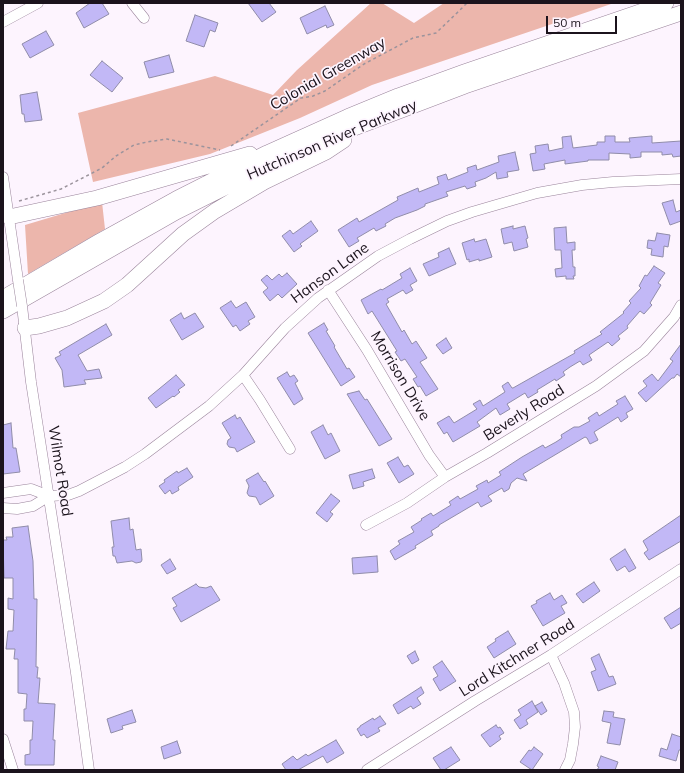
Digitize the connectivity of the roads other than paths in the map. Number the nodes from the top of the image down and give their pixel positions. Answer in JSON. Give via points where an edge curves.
{"nodes":[{"id":1,"x":38,"y":3,"type":"edge"},
{"id":2,"x":132,"y":3,"type":"edge"},
{"id":3,"x":666,"y":3,"type":"edge"},
{"id":4,"x":681,"y":13,"type":"edge"},
{"id":5,"x":144,"y":18,"type":"dead end"},
{"id":6,"x":3,"y":22,"type":"edge"},
{"id":7,"x":372,"y":122,"type":"junction"},
{"id":8,"x":296,"y":140,"type":"junction"},
{"id":9,"x":3,"y":177,"type":"edge"},
{"id":10,"x":681,"y":179,"type":"edge"},
{"id":11,"x":9,"y":217,"type":"junction"},
{"id":12,"x":328,"y":290,"type":"junction"},
{"id":13,"x":3,"y":298,"type":"edge"},
{"id":14,"x":681,"y":305,"type":"edge"},
{"id":15,"x":3,"y":311,"type":"edge"},
{"id":16,"x":25,"y":328,"type":"junction"},
{"id":17,"x":242,"y":375,"type":"junction"},
{"id":18,"x":290,"y":449,"type":"dead end"},
{"id":19,"x":445,"y":477,"type":"junction"},
{"id":20,"x":3,"y":493,"type":"edge"},
{"id":21,"x":49,"y":496,"type":"junction"},
{"id":22,"x":3,"y":508,"type":"edge"},
{"id":23,"x":366,"y":525,"type":"dead end"},
{"id":24,"x":681,"y":569,"type":"edge"},
{"id":25,"x":551,"y":655,"type":"junction"},
{"id":26,"x":3,"y":739,"type":"edge"},
{"id":27,"x":13,"y":770,"type":"edge"},
{"id":28,"x":89,"y":770,"type":"edge"},
{"id":29,"x":367,"y":770,"type":"edge"},
{"id":30,"x":565,"y":770,"type":"edge"}],
"edges":[{"from":1,"to":6,"type":"street"},
{"from":2,"to":5,"type":"street"},
{"from":3,"to":8,"type":"highway","name":"Hutchinson River Parkway","via":[[411,91]]},
{"from":4,"to":7,"type":"highway","name":"Hutchinson River Parkway","via":[[488,78]]},
{"from":7,"to":15,"type":"highway","name":"Hutchinson River Parkway","via":[[318,143],[207,196]]},
{"from":7,"to":16,"type":"highway","via":[[326,152],[264,182],[215,211],[183,234],[127,285],[104,301],[67,318]]},
{"from":8,"to":11,"type":"highway","via":[[97,198]]},
{"from":8,"to":13,"type":"highway","name":"Hutchinson River Parkway","via":[[170,202]]},
{"from":9,"to":11,"type":"street","name":"Wilmot Road"},
{"from":10,"to":12,"type":"street","name":"Hanson Lane","via":[[582,185],[496,204],[447,221],[410,239],[378,256]]},
{"from":11,"to":16,"type":"street","name":"Wilmot Road","bridge":true},
{"from":12,"to":17,"type":"street","name":"Hanson Lane","via":[[285,328]]},
{"from":12,"to":19,"type":"street","name":"Morrison Drive"},
{"from":14,"to":19,"type":"street","name":"Beverly Road","via":[[674,317],[644,351],[596,386]]},
{"from":16,"to":21,"type":"street","name":"Wilmot Road"},
{"from":17,"to":18,"type":"street"},
{"from":17,"to":21,"type":"street","name":"Hanson Lane","via":[[196,417],[125,467],[79,491],[68,495]]},
{"from":19,"to":23,"type":"street","name":"Beverly Road","via":[[407,503]]},
{"from":20,"to":21,"type":"street","via":[[31,489]]},
{"from":21,"to":22,"type":"street","via":[[33,506]]},
{"from":21,"to":28,"type":"street","name":"Wilmot Road"},
{"from":24,"to":25,"type":"street","name":"Lord Kitchner Road"},
{"from":25,"to":29,"type":"street","name":"Lord Kitchner Road"},
{"from":25,"to":30,"type":"street","via":[[567,689],[574,712],[573,744]]},
{"from":26,"to":27,"type":"street"}]}
